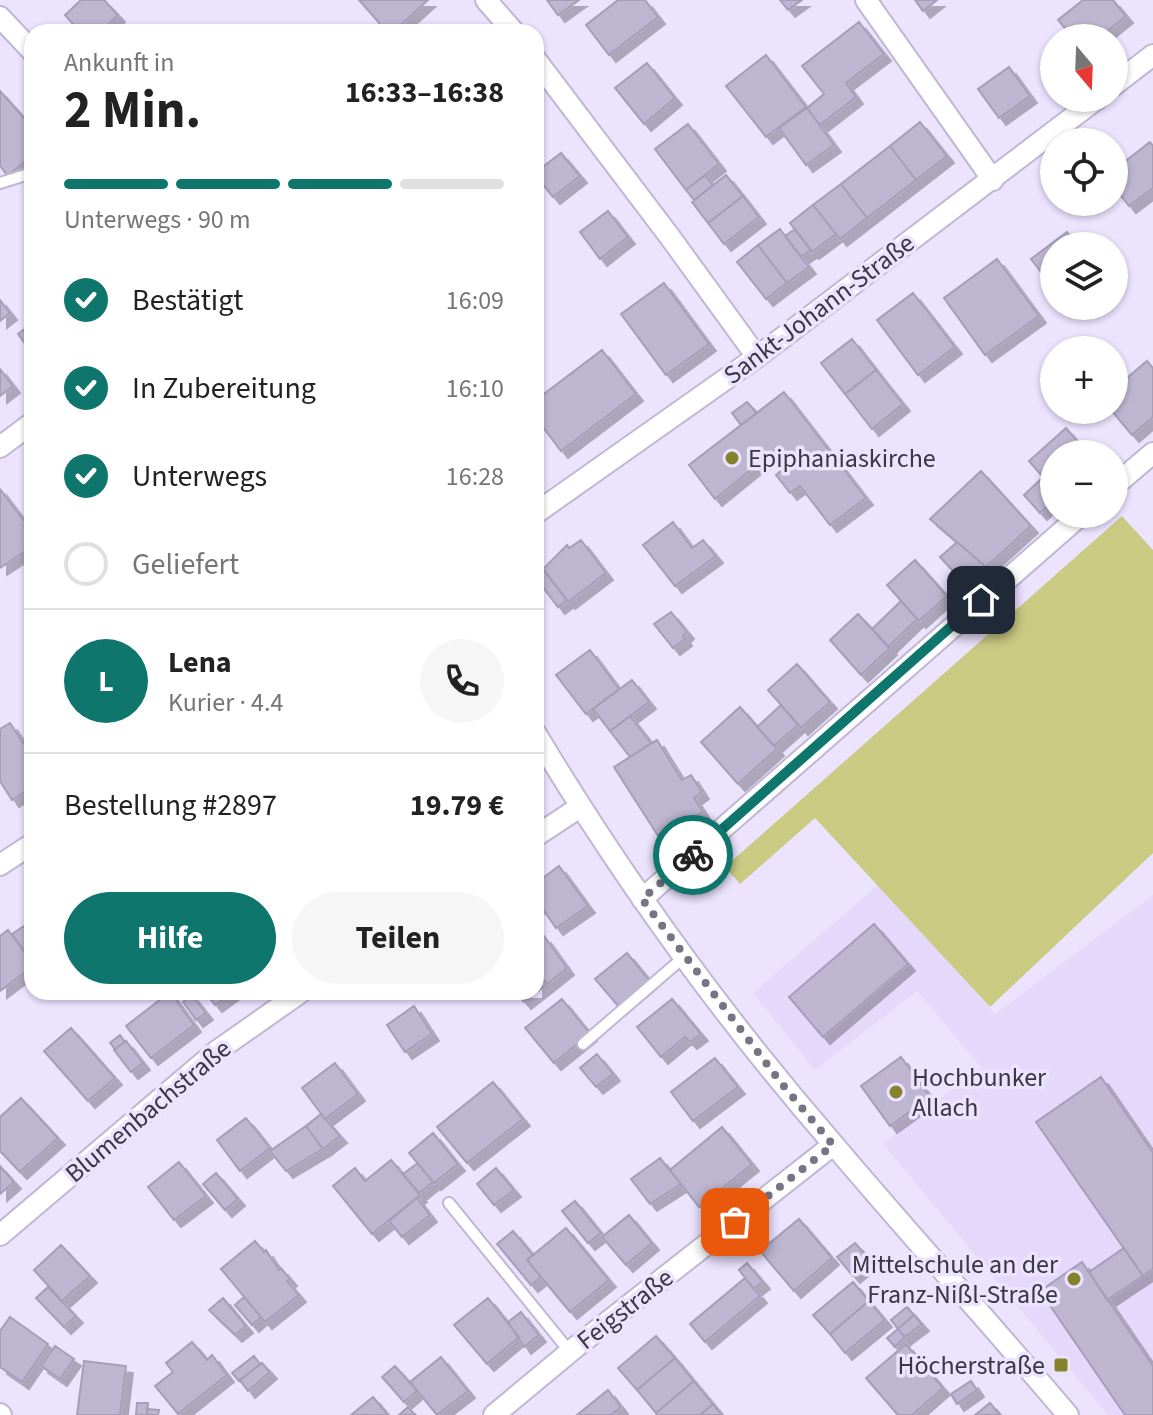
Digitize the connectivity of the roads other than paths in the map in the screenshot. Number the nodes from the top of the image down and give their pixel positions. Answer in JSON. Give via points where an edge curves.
{"nodes":[{"id":1,"x":486,"y":0,"type":"edge"},
{"id":2,"x":866,"y":0,"type":"edge"},
{"id":3,"x":0,"y":17,"type":"edge"},
{"id":4,"x":507,"y":24,"type":"edge"},
{"id":5,"x":24,"y":42,"type":"edge"},
{"id":6,"x":1153,"y":55,"type":"edge"},
{"id":7,"x":544,"y":71,"type":"edge"},
{"id":8,"x":1128,"y":74,"type":"edge"},
{"id":9,"x":1080,"y":112,"type":"edge"},
{"id":10,"x":24,"y":176,"type":"edge"},
{"id":11,"x":993,"y":180,"type":"junction"},
{"id":12,"x":0,"y":183,"type":"edge"},
{"id":13,"x":757,"y":357,"type":"junction"},
{"id":14,"x":24,"y":429,"type":"edge"},
{"id":15,"x":0,"y":447,"type":"edge"},
{"id":16,"x":1153,"y":453,"type":"edge"},
{"id":17,"x":1128,"y":474,"type":"edge"},
{"id":18,"x":544,"y":507,"type":"edge"},
{"id":19,"x":1066,"y":528,"type":"edge"},
{"id":20,"x":544,"y":747,"type":"edge"},
{"id":21,"x":580,"y":807,"type":"junction"},
{"id":22,"x":544,"y":831,"type":"edge"},
{"id":23,"x":24,"y":849,"type":"edge"},
{"id":24,"x":0,"y":865,"type":"edge"},
{"id":25,"x":642,"y":899,"type":"junction"},
{"id":26,"x":684,"y":957,"type":"junction"},
{"id":27,"x":290,"y":1000,"type":"edge"},
{"id":28,"x":583,"y":1044,"type":"dead end"},
{"id":29,"x":833,"y":1145,"type":"junction"},
{"id":30,"x":449,"y":1203,"type":"dead end"},
{"id":31,"x":0,"y":1235,"type":"edge"},
{"id":32,"x":570,"y":1352,"type":"junction"},
{"id":33,"x":494,"y":1415,"type":"edge"},
{"id":34,"x":1068,"y":1415,"type":"edge"}],
"edges":[{"from":1,"to":4,"type":"street"},
{"from":2,"to":11,"type":"street"},
{"from":3,"to":5,"type":"street"},
{"from":6,"to":8,"type":"street"},
{"from":7,"to":13,"type":"street"},
{"from":9,"to":11,"type":"street","name":"Sankt-Johann-Straße"},
{"from":10,"to":12,"type":"lane"},
{"from":11,"to":13,"type":"street","name":"Sankt-Johann-Straße"},
{"from":13,"to":18,"type":"street","name":"Sankt-Johann-Straße"},
{"from":14,"to":15,"type":"street"},
{"from":16,"to":17,"type":"street"},
{"from":19,"to":25,"type":"street"},
{"from":20,"to":21,"type":"street"},
{"from":21,"to":22,"type":"street"},
{"from":21,"to":25,"type":"street"},
{"from":23,"to":24,"type":"street"},
{"from":25,"to":26,"type":"street"},
{"from":26,"to":28,"type":"lane"},
{"from":26,"to":29,"type":"street"},
{"from":27,"to":31,"type":"street","name":"Blumenbachstraße","via":[[217,1051]]},
{"from":29,"to":32,"type":"street","name":"Feigstraße"},
{"from":29,"to":34,"type":"street"},
{"from":30,"to":32,"type":"lane"},
{"from":32,"to":33,"type":"street","name":"Feigstraße"}]}
